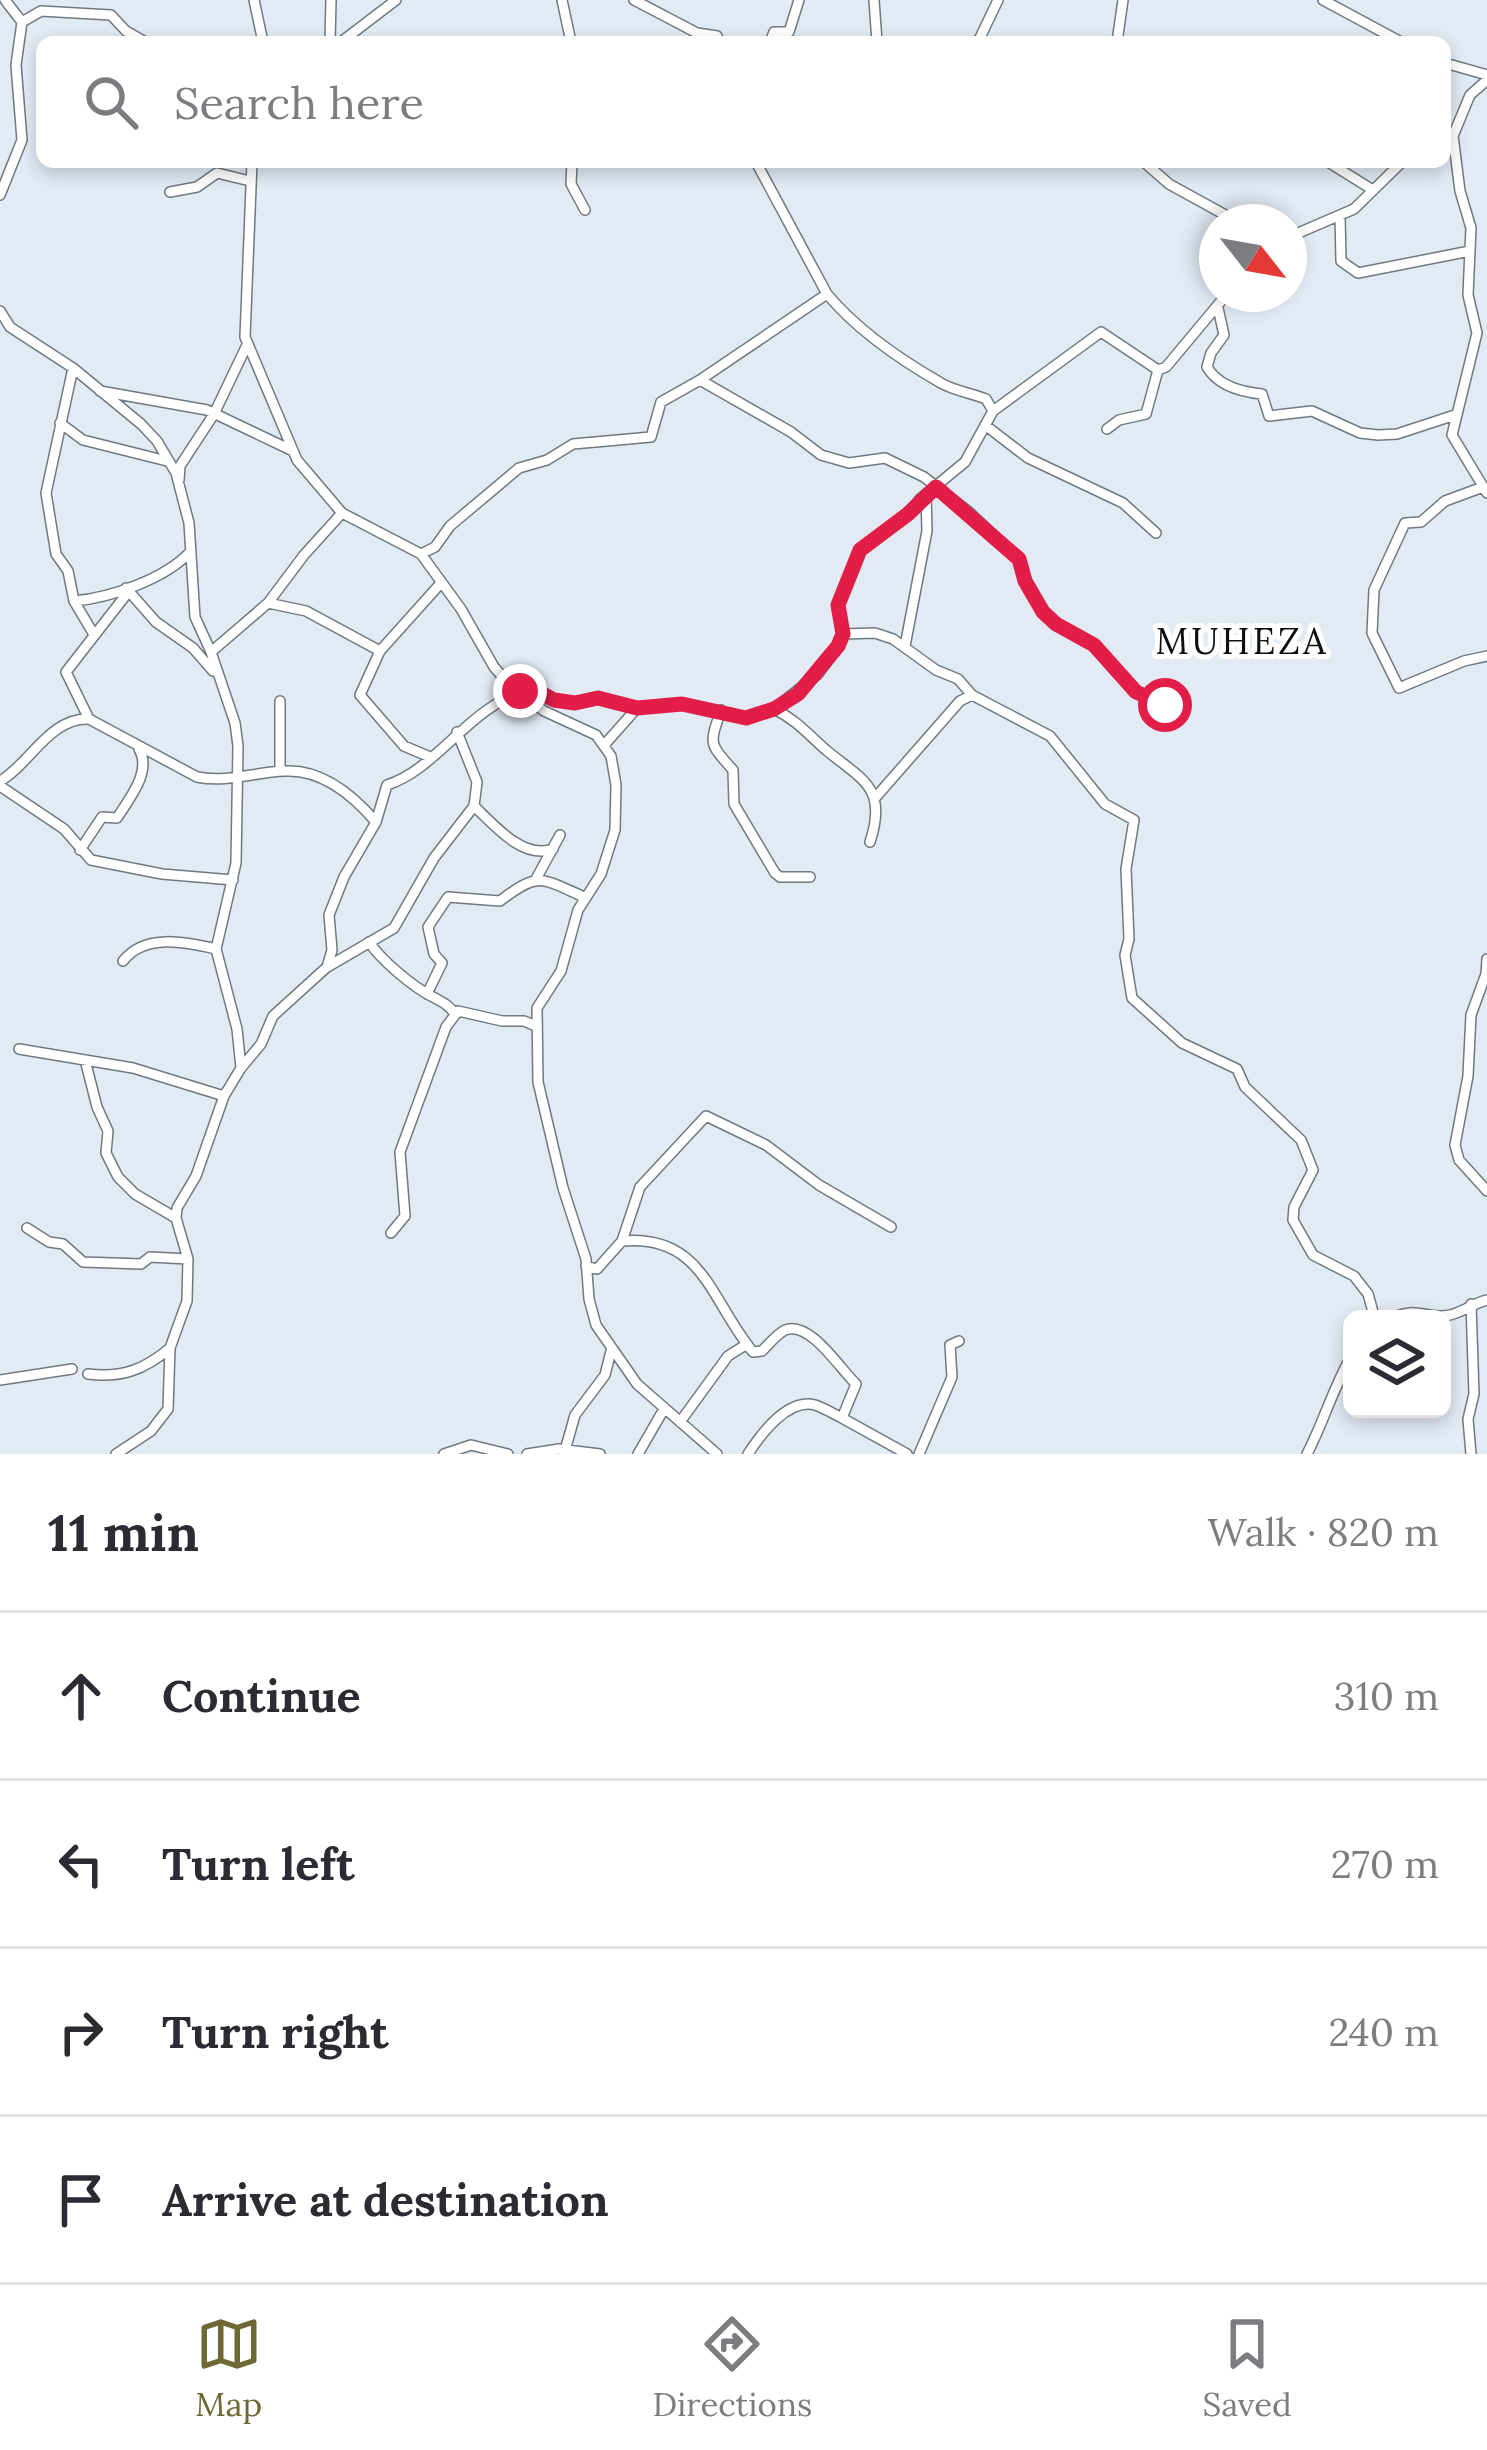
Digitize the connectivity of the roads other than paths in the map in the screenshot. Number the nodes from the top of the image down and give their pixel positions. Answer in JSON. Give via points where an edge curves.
{"nodes":[{"id":1,"x":254,"y":0,"type":"edge"},
{"id":2,"x":331,"y":0,"type":"edge"},
{"id":3,"x":395,"y":0,"type":"edge"},
{"id":4,"x":562,"y":0,"type":"edge"},
{"id":5,"x":634,"y":0,"type":"edge"},
{"id":6,"x":799,"y":0,"type":"edge"},
{"id":7,"x":874,"y":0,"type":"edge"},
{"id":8,"x":998,"y":0,"type":"edge"},
{"id":9,"x":1124,"y":0,"type":"edge"},
{"id":10,"x":1323,"y":0,"type":"edge"},
{"id":11,"x":10,"y":1,"type":"edge"},
{"id":12,"x":40,"y":11,"type":"junction"},
{"id":13,"x":22,"y":22,"type":"junction"},
{"id":14,"x":135,"y":36,"type":"edge"},
{"id":15,"x":261,"y":36,"type":"edge"},
{"id":16,"x":330,"y":36,"type":"edge"},
{"id":17,"x":349,"y":36,"type":"edge"},
{"id":18,"x":570,"y":36,"type":"edge"},
{"id":19,"x":717,"y":36,"type":"edge"},
{"id":20,"x":772,"y":36,"type":"edge"},
{"id":21,"x":877,"y":36,"type":"edge"},
{"id":22,"x":981,"y":36,"type":"edge"},
{"id":23,"x":1118,"y":36,"type":"edge"},
{"id":24,"x":1390,"y":36,"type":"edge"},
{"id":25,"x":1451,"y":65,"type":"edge"},
{"id":26,"x":1487,"y":78,"type":"edge"},
{"id":27,"x":1451,"y":133,"type":"edge"},
{"id":28,"x":1451,"y":148,"type":"edge"},
{"id":29,"x":251,"y":168,"type":"edge"},
{"id":30,"x":572,"y":168,"type":"edge"},
{"id":31,"x":759,"y":168,"type":"edge"},
{"id":32,"x":1159,"y":168,"type":"edge"},
{"id":33,"x":1338,"y":168,"type":"edge"},
{"id":34,"x":1396,"y":168,"type":"edge"},
{"id":35,"x":250,"y":181,"type":"junction"},
{"id":36,"x":1373,"y":190,"type":"junction"},
{"id":37,"x":170,"y":192,"type":"dead end"},
{"id":38,"x":0,"y":195,"type":"edge"},
{"id":39,"x":1205,"y":204,"type":"edge"},
{"id":40,"x":585,"y":210,"type":"dead end"},
{"id":41,"x":1340,"y":216,"type":"junction"},
{"id":42,"x":1307,"y":228,"type":"edge"},
{"id":43,"x":1485,"y":243,"type":"edge"},
{"id":44,"x":1470,"y":248,"type":"junction"},
{"id":45,"x":827,"y":294,"type":"junction"},
{"id":46,"x":0,"y":311,"type":"edge"},
{"id":47,"x":1214,"y":312,"type":"edge"},
{"id":48,"x":1219,"y":312,"type":"edge"},
{"id":49,"x":246,"y":346,"type":"junction"},
{"id":50,"x":1474,"y":346,"type":"junction"},
{"id":51,"x":1487,"y":349,"type":"edge"},
{"id":52,"x":73,"y":368,"type":"junction"},
{"id":53,"x":1158,"y":370,"type":"junction"},
{"id":54,"x":700,"y":380,"type":"junction"},
{"id":55,"x":99,"y":391,"type":"junction"},
{"id":56,"x":993,"y":411,"type":"junction"},
{"id":57,"x":214,"y":414,"type":"junction"},
{"id":58,"x":1455,"y":415,"type":"junction"},
{"id":59,"x":60,"y":423,"type":"junction"},
{"id":60,"x":985,"y":425,"type":"junction"},
{"id":61,"x":1107,"y":429,"type":"dead end"},
{"id":62,"x":293,"y":452,"type":"junction"},
{"id":63,"x":185,"y":457,"type":"junction"},
{"id":64,"x":170,"y":462,"type":"junction"},
{"id":65,"x":179,"y":484,"type":"junction"},
{"id":66,"x":931,"y":490,"type":"junction"},
{"id":67,"x":1485,"y":490,"type":"edge"},
{"id":68,"x":342,"y":513,"type":"junction"},
{"id":69,"x":1156,"y":533,"type":"dead end"},
{"id":70,"x":190,"y":552,"type":"junction"},
{"id":71,"x":421,"y":554,"type":"junction"},
{"id":72,"x":441,"y":583,"type":"junction"},
{"id":73,"x":127,"y":589,"type":"junction"},
{"id":74,"x":74,"y":601,"type":"junction"},
{"id":75,"x":268,"y":603,"type":"junction"},
{"id":76,"x":93,"y":633,"type":"junction"},
{"id":77,"x":843,"y":634,"type":"junction"},
{"id":78,"x":905,"y":646,"type":"junction"},
{"id":79,"x":380,"y":651,"type":"junction"},
{"id":80,"x":211,"y":652,"type":"junction"},
{"id":81,"x":1487,"y":656,"type":"edge"},
{"id":82,"x":217,"y":675,"type":"junction"},
{"id":83,"x":520,"y":691,"type":"junction"},
{"id":84,"x":971,"y":695,"type":"junction"},
{"id":85,"x":280,"y":701,"type":"dead end"},
{"id":86,"x":637,"y":708,"type":"junction"},
{"id":87,"x":774,"y":709,"type":"junction"},
{"id":88,"x":721,"y":710,"type":"junction"},
{"id":89,"x":1176,"y":715,"type":"dead end"},
{"id":90,"x":88,"y":719,"type":"junction"},
{"id":91,"x":457,"y":732,"type":"junction"},
{"id":92,"x":606,"y":743,"type":"junction"},
{"id":93,"x":139,"y":748,"type":"junction"},
{"id":94,"x":430,"y":757,"type":"junction"},
{"id":95,"x":280,"y":771,"type":"junction"},
{"id":96,"x":238,"y":778,"type":"junction"},
{"id":97,"x":0,"y":784,"type":"edge"},
{"id":98,"x":875,"y":797,"type":"junction"},
{"id":99,"x":475,"y":806,"type":"junction"},
{"id":100,"x":376,"y":821,"type":"junction"},
{"id":101,"x":560,"y":835,"type":"dead end"},
{"id":102,"x":871,"y":842,"type":"dead end"},
{"id":103,"x":553,"y":849,"type":"junction"},
{"id":104,"x":80,"y":850,"type":"junction"},
{"id":105,"x":810,"y":877,"type":"dead end"},
{"id":106,"x":536,"y":879,"type":"junction"},
{"id":107,"x":233,"y":880,"type":"junction"},
{"id":108,"x":584,"y":897,"type":"junction"},
{"id":109,"x":369,"y":942,"type":"junction"},
{"id":110,"x":216,"y":949,"type":"junction"},
{"id":111,"x":335,"y":955,"type":"junction"},
{"id":112,"x":1487,"y":959,"type":"edge"},
{"id":113,"x":123,"y":961,"type":"dead end"},
{"id":114,"x":427,"y":994,"type":"junction"},
{"id":115,"x":455,"y":1014,"type":"junction"},
{"id":116,"x":536,"y":1026,"type":"junction"},
{"id":117,"x":19,"y":1049,"type":"dead end"},
{"id":118,"x":85,"y":1060,"type":"junction"},
{"id":119,"x":242,"y":1068,"type":"junction"},
{"id":120,"x":224,"y":1096,"type":"junction"},
{"id":121,"x":1487,"y":1192,"type":"edge"},
{"id":122,"x":176,"y":1218,"type":"junction"},
{"id":123,"x":891,"y":1227,"type":"dead end"},
{"id":124,"x":27,"y":1228,"type":"dead end"},
{"id":125,"x":391,"y":1233,"type":"dead end"},
{"id":126,"x":622,"y":1241,"type":"junction"},
{"id":127,"x":188,"y":1259,"type":"junction"},
{"id":128,"x":591,"y":1268,"type":"junction"},
{"id":129,"x":1487,"y":1300,"type":"edge"},
{"id":130,"x":1471,"y":1304,"type":"junction"},
{"id":131,"x":1372,"y":1310,"type":"edge"},
{"id":132,"x":1451,"y":1314,"type":"edge"},
{"id":133,"x":1455,"y":1314,"type":"junction"},
{"id":134,"x":1451,"y":1319,"type":"edge"},
{"id":135,"x":958,"y":1341,"type":"dead end"},
{"id":136,"x":747,"y":1344,"type":"junction"},
{"id":137,"x":170,"y":1348,"type":"junction"},
{"id":138,"x":611,"y":1351,"type":"junction"},
{"id":139,"x":72,"y":1369,"type":"dead end"},
{"id":140,"x":1343,"y":1370,"type":"edge"},
{"id":141,"x":88,"y":1374,"type":"dead end"},
{"id":142,"x":0,"y":1380,"type":"edge"},
{"id":143,"x":664,"y":1408,"type":"junction"},
{"id":144,"x":842,"y":1418,"type":"junction"},
{"id":145,"x":680,"y":1422,"type":"junction"},
{"id":146,"x":564,"y":1452,"type":"edge"},
{"id":147,"x":116,"y":1454,"type":"edge"},
{"id":148,"x":444,"y":1454,"type":"edge"},
{"id":149,"x":508,"y":1454,"type":"edge"},
{"id":150,"x":526,"y":1454,"type":"edge"},
{"id":151,"x":600,"y":1454,"type":"edge"},
{"id":152,"x":638,"y":1454,"type":"edge"},
{"id":153,"x":717,"y":1454,"type":"edge"},
{"id":154,"x":748,"y":1454,"type":"edge"},
{"id":155,"x":907,"y":1454,"type":"edge"},
{"id":156,"x":919,"y":1454,"type":"edge"},
{"id":157,"x":1307,"y":1454,"type":"edge"},
{"id":158,"x":1471,"y":1454,"type":"edge"}],
"edges":[{"from":1,"to":15,"type":"street"},
{"from":2,"to":16,"type":"street"},
{"from":3,"to":17,"type":"street"},
{"from":4,"to":18,"type":"street"},
{"from":5,"to":19,"type":"street"},
{"from":6,"to":20,"type":"street","via":[[789,32]]},
{"from":7,"to":21,"type":"street"},
{"from":8,"to":22,"type":"street"},
{"from":9,"to":23,"type":"street"},
{"from":10,"to":24,"type":"street"},
{"from":11,"to":12,"type":"street"},
{"from":11,"to":13,"type":"street"},
{"from":12,"to":13,"type":"street"},
{"from":12,"to":14,"type":"street","via":[[111,16]]},
{"from":13,"to":38,"type":"street","via":[[22,140]]},
{"from":25,"to":26,"type":"street"},
{"from":26,"to":27,"type":"street"},
{"from":28,"to":44,"type":"street"},
{"from":29,"to":35,"type":"street"},
{"from":30,"to":40,"type":"street"},
{"from":31,"to":45,"type":"street"},
{"from":32,"to":39,"type":"street","via":[[1169,184]]},
{"from":33,"to":36,"type":"street"},
{"from":34,"to":36,"type":"street"},
{"from":35,"to":37,"type":"street","via":[[217,173]]},
{"from":35,"to":49,"type":"street"},
{"from":36,"to":41,"type":"street"},
{"from":41,"to":42,"type":"street"},
{"from":41,"to":44,"type":"street","via":[[1341,261],[1358,273]]},
{"from":43,"to":44,"type":"street"},
{"from":44,"to":50,"type":"street"},
{"from":45,"to":54,"type":"street"},
{"from":45,"to":56,"type":"street","via":[[872,339],[943,385],[986,399]]},
{"from":46,"to":52,"type":"street","via":[[10,327]]},
{"from":47,"to":53,"type":"street"},
{"from":48,"to":58,"type":"street","via":[[1224,335],[1207,367],[1228,386],[1262,394],[1269,416],[1312,411],[1378,435]]},
{"from":49,"to":57,"type":"street"},
{"from":49,"to":62,"type":"street"},
{"from":50,"to":51,"type":"street"},
{"from":50,"to":58,"type":"street"},
{"from":52,"to":55,"type":"street"},
{"from":52,"to":59,"type":"street"},
{"from":53,"to":56,"type":"street","via":[[1101,332]]},
{"from":53,"to":61,"type":"street","via":[[1147,414]]},
{"from":54,"to":66,"type":"street","via":[[821,455],[897,461]]},
{"from":54,"to":71,"type":"street","via":[[661,402],[651,437],[573,444],[519,468]]},
{"from":55,"to":57,"type":"street"},
{"from":55,"to":64,"type":"street","via":[[141,424]]},
{"from":56,"to":60,"type":"street"},
{"from":57,"to":62,"type":"street"},
{"from":57,"to":63,"type":"street"},
{"from":58,"to":67,"type":"street","via":[[1455,445]]},
{"from":59,"to":64,"type":"street","via":[[83,440]]},
{"from":59,"to":74,"type":"street","via":[[46,493]]},
{"from":60,"to":66,"type":"street","via":[[965,462]]},
{"from":60,"to":69,"type":"street","via":[[1028,458],[1123,503]]},
{"from":62,"to":68,"type":"street"},
{"from":63,"to":64,"type":"street"},
{"from":63,"to":65,"type":"street"},
{"from":64,"to":65,"type":"street"},
{"from":65,"to":70,"type":"street"},
{"from":66,"to":77,"type":"street","via":[[855,557],[838,605]]},
{"from":66,"to":78,"type":"street"},
{"from":66,"to":89,"type":"street","via":[[1019,559],[1056,624],[1094,645],[1136,692]]},
{"from":67,"to":81,"type":"street","via":[[1445,501],[1401,528],[1374,590],[1372,633],[1399,688]]},
{"from":68,"to":71,"type":"street"},
{"from":68,"to":75,"type":"street"},
{"from":70,"to":73,"type":"street"},
{"from":70,"to":80,"type":"street","via":[[195,617]]},
{"from":71,"to":72,"type":"street"},
{"from":72,"to":79,"type":"street"},
{"from":72,"to":83,"type":"street","via":[[494,668]]},
{"from":73,"to":74,"type":"street"},
{"from":73,"to":76,"type":"street"},
{"from":73,"to":82,"type":"street"},
{"from":74,"to":76,"type":"street"},
{"from":75,"to":79,"type":"street","via":[[306,611]]},
{"from":75,"to":80,"type":"street"},
{"from":76,"to":90,"type":"street","via":[[66,676]]},
{"from":77,"to":78,"type":"street","via":[[875,633]]},
{"from":77,"to":87,"type":"street","via":[[818,674]]},
{"from":78,"to":84,"type":"street"},
{"from":79,"to":94,"type":"street","via":[[362,699],[404,746]]},
{"from":80,"to":82,"type":"street"},
{"from":82,"to":96,"type":"street","via":[[235,723]]},
{"from":83,"to":86,"type":"street"},
{"from":83,"to":91,"type":"street"},
{"from":83,"to":92,"type":"street"},
{"from":84,"to":98,"type":"street"},
{"from":84,"to":131,"type":"street","via":[[1050,736],[1105,804],[1134,820],[1125,955],[1132,998],[1182,1043],[1237,1070],[1301,1140],[1313,1170],[1293,1220],[1312,1255],[1354,1276]]},
{"from":85,"to":95,"type":"street"},
{"from":86,"to":88,"type":"street"},
{"from":86,"to":92,"type":"street"},
{"from":87,"to":88,"type":"street","via":[[746,718]]},
{"from":87,"to":98,"type":"street","via":[[863,777]]},
{"from":88,"to":105,"type":"street","via":[[711,735],[733,770],[734,804],[775,874]]},
{"from":90,"to":93,"type":"street"},
{"from":90,"to":97,"type":"street","via":[[60,728]]},
{"from":91,"to":94,"type":"street"},
{"from":91,"to":99,"type":"street","via":[[477,782]]},
{"from":92,"to":108,"type":"street","via":[[615,830]]},
{"from":93,"to":96,"type":"street","via":[[197,777]]},
{"from":93,"to":104,"type":"street","via":[[145,763],[136,788],[117,818],[102,818]]},
{"from":94,"to":100,"type":"street","via":[[384,788]]},
{"from":95,"to":96,"type":"street"},
{"from":95,"to":100,"type":"street","via":[[304,771],[343,789]]},
{"from":96,"to":107,"type":"street"},
{"from":97,"to":104,"type":"street","via":[[64,829]]},
{"from":98,"to":102,"type":"street"},
{"from":99,"to":103,"type":"street","via":[[508,839]]},
{"from":99,"to":109,"type":"street","via":[[394,928]]},
{"from":100,"to":111,"type":"street","via":[[329,915]]},
{"from":101,"to":103,"type":"street"},
{"from":103,"to":106,"type":"street"},
{"from":104,"to":107,"type":"street","via":[[109,865]]},
{"from":106,"to":108,"type":"street"},
{"from":106,"to":114,"type":"street","via":[[500,901],[443,902],[428,927],[442,963]]},
{"from":107,"to":110,"type":"street"},
{"from":108,"to":116,"type":"street"},
{"from":109,"to":111,"type":"street"},
{"from":109,"to":114,"type":"street"},
{"from":110,"to":113,"type":"street","via":[[154,943]]},
{"from":110,"to":119,"type":"street"},
{"from":111,"to":119,"type":"street","via":[[273,1016]]},
{"from":112,"to":121,"type":"street","via":[[1471,1015],[1455,1145]]},
{"from":114,"to":115,"type":"street"},
{"from":115,"to":116,"type":"street"},
{"from":115,"to":125,"type":"street","via":[[436,1045],[400,1153],[405,1216]]},
{"from":116,"to":128,"type":"street","via":[[538,1082]]},
{"from":117,"to":118,"type":"street"},
{"from":118,"to":120,"type":"street"},
{"from":118,"to":122,"type":"street","via":[[118,1177]]},
{"from":119,"to":120,"type":"street"},
{"from":120,"to":122,"type":"street"},
{"from":122,"to":127,"type":"street"},
{"from":123,"to":126,"type":"street","via":[[766,1145],[706,1116],[640,1186]]},
{"from":124,"to":127,"type":"street","via":[[83,1262]]},
{"from":126,"to":128,"type":"street"},
{"from":126,"to":136,"type":"street","via":[[681,1250]]},
{"from":127,"to":137,"type":"street","via":[[187,1301]]},
{"from":128,"to":138,"type":"street","via":[[589,1299]]},
{"from":129,"to":130,"type":"street"},
{"from":130,"to":133,"type":"street"},
{"from":130,"to":158,"type":"street"},
{"from":132,"to":133,"type":"street"},
{"from":133,"to":134,"type":"street"},
{"from":135,"to":156,"type":"street","via":[[950,1346],[952,1377]]},
{"from":136,"to":144,"type":"street","via":[[758,1353],[793,1329],[820,1344],[856,1384]]},
{"from":136,"to":145,"type":"street","via":[[728,1356]]},
{"from":137,"to":141,"type":"street","via":[[131,1373]]},
{"from":137,"to":147,"type":"street","via":[[168,1409]]},
{"from":138,"to":143,"type":"street"},
{"from":138,"to":146,"type":"street","via":[[605,1375],[575,1414]]},
{"from":139,"to":142,"type":"street"},
{"from":140,"to":157,"type":"street"},
{"from":143,"to":145,"type":"street"},
{"from":143,"to":152,"type":"street"},
{"from":144,"to":154,"type":"street","via":[[797,1405]]},
{"from":144,"to":155,"type":"street"},
{"from":145,"to":153,"type":"street"},
{"from":146,"to":150,"type":"street"},
{"from":146,"to":151,"type":"street"},
{"from":148,"to":149,"type":"street","via":[[471,1445]]}]}
